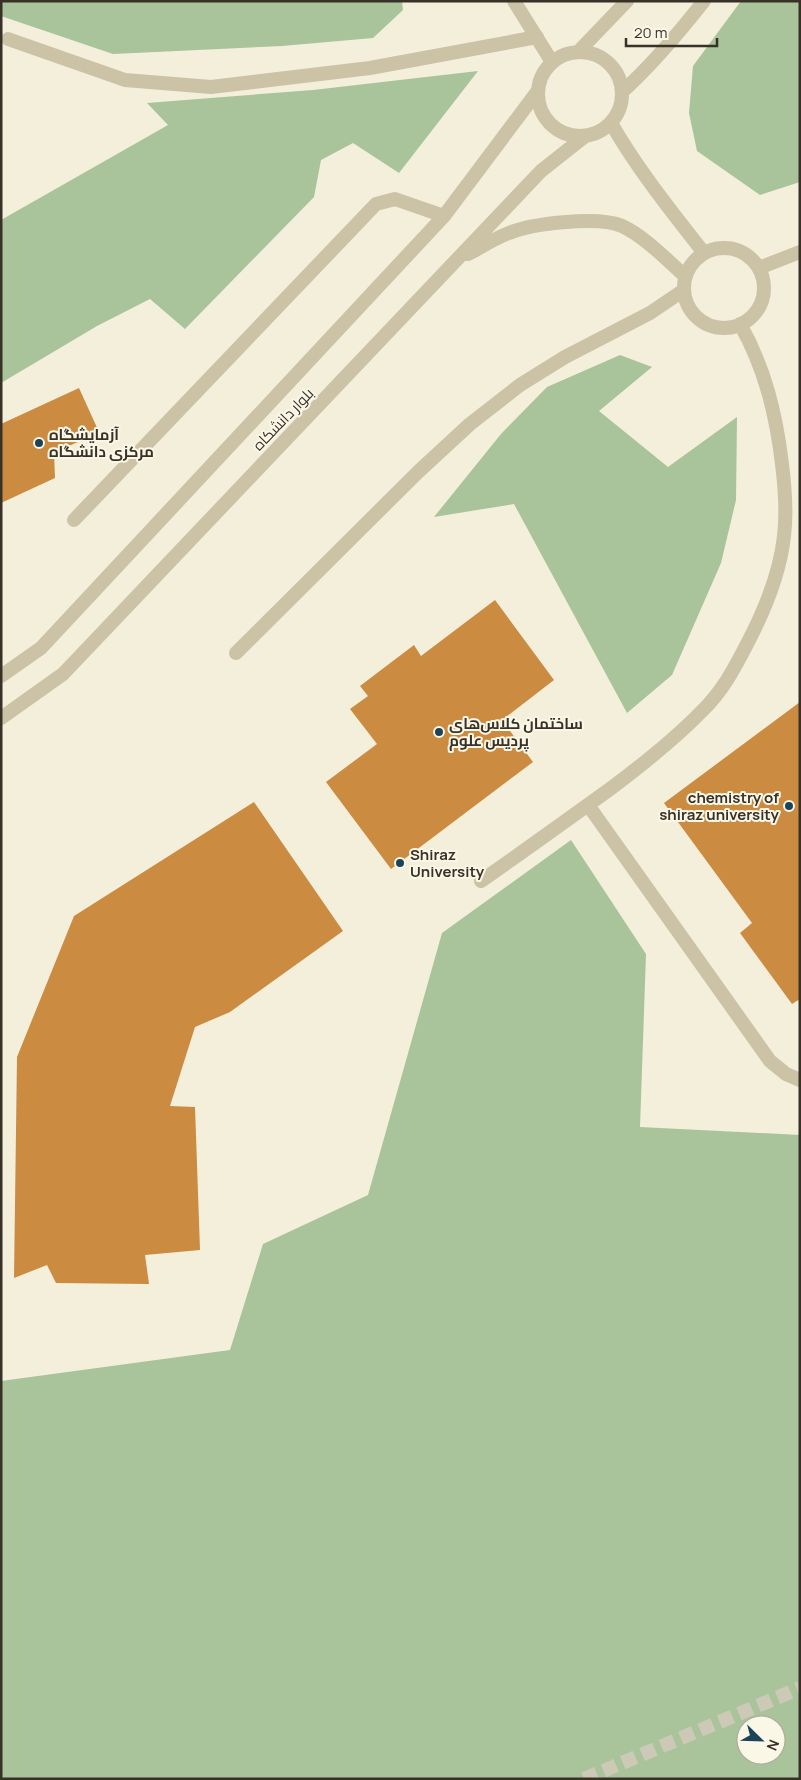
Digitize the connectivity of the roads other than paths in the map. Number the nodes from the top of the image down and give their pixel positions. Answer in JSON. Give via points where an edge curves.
{"nodes":[{"id":1,"x":514,"y":1,"type":"edge"},
{"id":2,"x":627,"y":1,"type":"edge"},
{"id":3,"x":704,"y":1,"type":"edge"},
{"id":4,"x":537,"y":37,"type":"junction"},
{"id":5,"x":8,"y":39,"type":"dead end"},
{"id":6,"x":578,"y":52,"type":"junction"},
{"id":7,"x":552,"y":62,"type":"junction"},
{"id":8,"x":537,"y":92,"type":"junction"},
{"id":9,"x":622,"y":92,"type":"junction"},
{"id":10,"x":611,"y":123,"type":"junction"},
{"id":11,"x":584,"y":137,"type":"junction"},
{"id":12,"x":444,"y":216,"type":"junction"},
{"id":13,"x":800,"y":252,"type":"edge"},
{"id":14,"x":704,"y":253,"type":"junction"},
{"id":15,"x":459,"y":258,"type":"junction"},
{"id":16,"x":759,"y":268,"type":"junction"},
{"id":17,"x":685,"y":283,"type":"junction"},
{"id":18,"x":740,"y":324,"type":"junction"},
{"id":19,"x":74,"y":520,"type":"dead end"},
{"id":20,"x":236,"y":654,"type":"dead end"},
{"id":21,"x":1,"y":676,"type":"edge"},
{"id":22,"x":1,"y":718,"type":"edge"},
{"id":23,"x":588,"y":805,"type":"junction"},
{"id":24,"x":481,"y":882,"type":"dead end"},
{"id":25,"x":800,"y":1080,"type":"edge"}],
"edges":[{"from":1,"to":4,"type":"street"},
{"from":2,"to":6,"type":"street"},
{"from":3,"to":9,"type":"street","via":[[641,75]]},
{"from":4,"to":5,"type":"street","via":[[370,68],[211,87],[125,80]]},
{"from":4,"to":7,"type":"street"},
{"from":6,"to":7,"type":"street","via":[[560,56]]},
{"from":6,"to":9,"type":"street","via":[[592,53],[613,68]]},
{"from":7,"to":8,"type":"street","via":[[544,71]]},
{"from":8,"to":11,"type":"street","via":[[542,114],[556,130]]},
{"from":8,"to":12,"type":"street","name":"بلوار دانشکاه"},
{"from":9,"to":10,"type":"street","via":[[621,104]]},
{"from":10,"to":11,"type":"street"},
{"from":10,"to":14,"type":"street","via":[[628,153]]},
{"from":11,"to":15,"type":"street","name":"بلوار دانشکاه","via":[[541,171]]},
{"from":12,"to":19,"type":"street","via":[[395,199],[376,204]]},
{"from":12,"to":21,"type":"street","name":"بلوار دانشکاه","via":[[41,648]]},
{"from":13,"to":16,"type":"street"},
{"from":14,"to":16,"type":"street","via":[[716,248],[740,251]]},
{"from":14,"to":17,"type":"street","via":[[693,263]]},
{"from":15,"to":17,"type":"street","via":[[511,232],[576,221],[607,222],[623,226],[640,238]]},
{"from":15,"to":22,"type":"street","name":"بلوار دانشکاه","via":[[63,674]]},
{"from":16,"to":18,"type":"street","via":[[763,278],[762,300],[757,310]]},
{"from":17,"to":18,"type":"street","via":[[686,302],[703,322],[728,328]]},
{"from":17,"to":20,"type":"street","via":[[650,313],[565,357],[520,385],[470,424]]},
{"from":18,"to":23,"type":"street","via":[[764,376],[778,434],[786,513],[777,572],[750,638],[721,689],[673,739]]},
{"from":23,"to":24,"type":"street"},
{"from":23,"to":25,"type":"street","via":[[770,1061]]}]}
